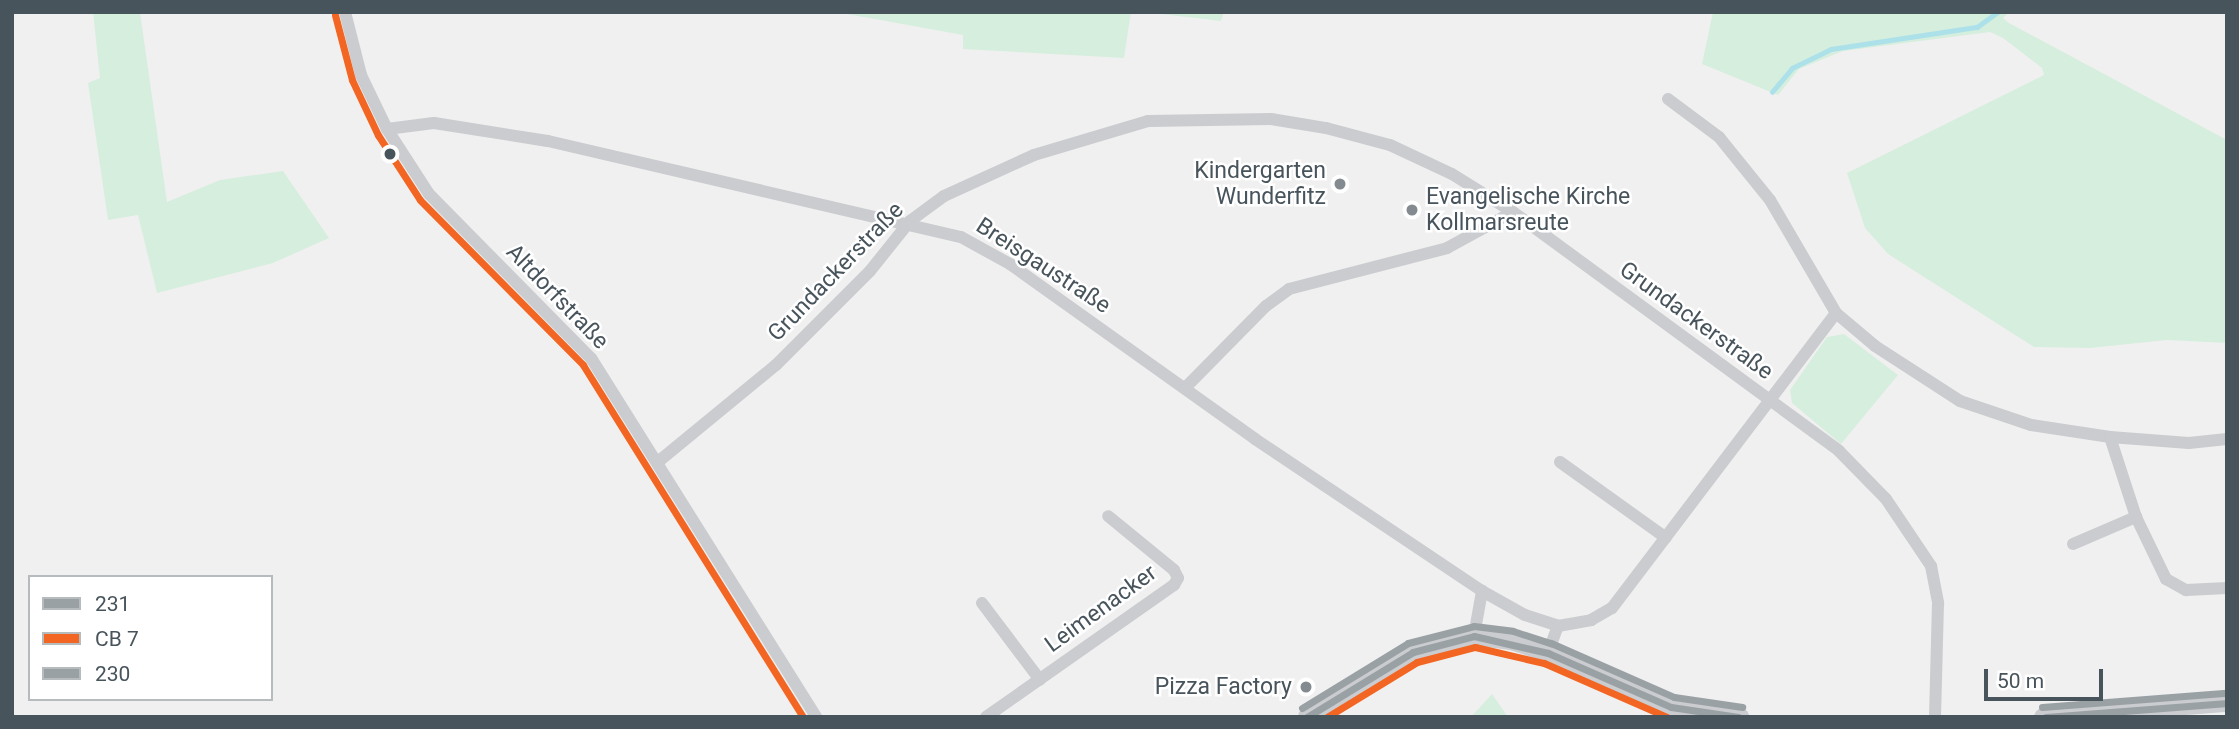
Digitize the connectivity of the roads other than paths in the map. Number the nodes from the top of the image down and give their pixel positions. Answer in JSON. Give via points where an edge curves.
{"nodes":[{"id":1,"x":345,"y":12,"type":"edge"},
{"id":2,"x":1668,"y":99,"type":"dead end"},
{"id":3,"x":387,"y":129,"type":"junction"},
{"id":4,"x":1513,"y":212,"type":"junction"},
{"id":5,"x":910,"y":221,"type":"junction"},
{"id":6,"x":1836,"y":313,"type":"junction"},
{"id":7,"x":1185,"y":388,"type":"junction"},
{"id":8,"x":1770,"y":400,"type":"junction"},
{"id":9,"x":2110,"y":437,"type":"junction"},
{"id":10,"x":2227,"y":439,"type":"edge"},
{"id":11,"x":659,"y":461,"type":"junction"},
{"id":12,"x":1560,"y":462,"type":"dead end"},
{"id":13,"x":1108,"y":516,"type":"dead end"},
{"id":14,"x":2136,"y":517,"type":"junction"},
{"id":15,"x":1666,"y":538,"type":"junction"},
{"id":16,"x":2073,"y":544,"type":"dead end"},
{"id":17,"x":2227,"y":588,"type":"edge"},
{"id":18,"x":1482,"y":591,"type":"junction"},
{"id":19,"x":982,"y":603,"type":"dead end"},
{"id":20,"x":1558,"y":626,"type":"junction"},
{"id":21,"x":1474,"y":636,"type":"junction"},
{"id":22,"x":1548,"y":653,"type":"junction"},
{"id":23,"x":1040,"y":680,"type":"junction"},
{"id":24,"x":2227,"y":702,"type":"edge"},
{"id":25,"x":1671,"y":712,"type":"edge"},
{"id":26,"x":816,"y":717,"type":"edge"},
{"id":27,"x":986,"y":717,"type":"edge"},
{"id":28,"x":1307,"y":717,"type":"edge"},
{"id":29,"x":1740,"y":717,"type":"edge"},
{"id":30,"x":1935,"y":717,"type":"edge"},
{"id":31,"x":2043,"y":717,"type":"edge"}],
"edges":[{"from":1,"to":3,"type":"street","name":"Altdorfstraße","via":[[361,75]]},
{"from":2,"to":6,"type":"street","via":[[1719,137],[1770,200]]},
{"from":3,"to":5,"type":"street","name":"Breisgaustraße","via":[[434,123],[548,141]]},
{"from":3,"to":11,"type":"street","name":"Altdorfstraße","via":[[429,194],[591,358]]},
{"from":4,"to":5,"type":"street","name":"Grundackerstraße","via":[[1452,174],[1390,145],[1271,119],[1212,117],[1148,121],[1082,138],[944,196]]},
{"from":4,"to":7,"type":"street","via":[[1447,248],[1289,289],[1266,306]]},
{"from":4,"to":8,"type":"street","name":"Grundackerstraße"},
{"from":5,"to":7,"type":"street","name":"Breisgaustraße","via":[[961,237],[1010,264]]},
{"from":5,"to":11,"type":"street","name":"Grundackerstraße","via":[[870,271],[786,356]]},
{"from":6,"to":8,"type":"street"},
{"from":6,"to":9,"type":"street","via":[[1875,346],[1960,401],[2031,425]]},
{"from":7,"to":18,"type":"street","name":"Breisgaustraße"},
{"from":8,"to":15,"type":"street"},
{"from":8,"to":30,"type":"street","name":"Grundackerstraße","via":[[1860,472],[1910,532],[1931,566],[1938,603]]},
{"from":9,"to":10,"type":"street","via":[[2189,443]]},
{"from":9,"to":14,"type":"street"},
{"from":11,"to":26,"type":"street","name":"Altdorfstraße"},
{"from":12,"to":15,"type":"street"},
{"from":13,"to":23,"type":"street","name":"Leimenacker","via":[[1178,578]]},
{"from":14,"to":16,"type":"street"},
{"from":14,"to":17,"type":"street","via":[[2166,579],[2186,590]]},
{"from":15,"to":20,"type":"street","via":[[1612,608],[1591,620]]},
{"from":18,"to":20,"type":"street","name":"Breisgaustraße","via":[[1525,615]]},
{"from":18,"to":21,"type":"street"},
{"from":19,"to":23,"type":"street","name":"Leimenacker"},
{"from":20,"to":22,"type":"street"},
{"from":21,"to":22,"type":"main road"},
{"from":21,"to":28,"type":"main road","via":[[1413,652]]},
{"from":22,"to":25,"type":"main road"},
{"from":23,"to":27,"type":"street","name":"Leimenacker"},
{"from":24,"to":31,"type":"main road"},
{"from":25,"to":29,"type":"main road"}]}
